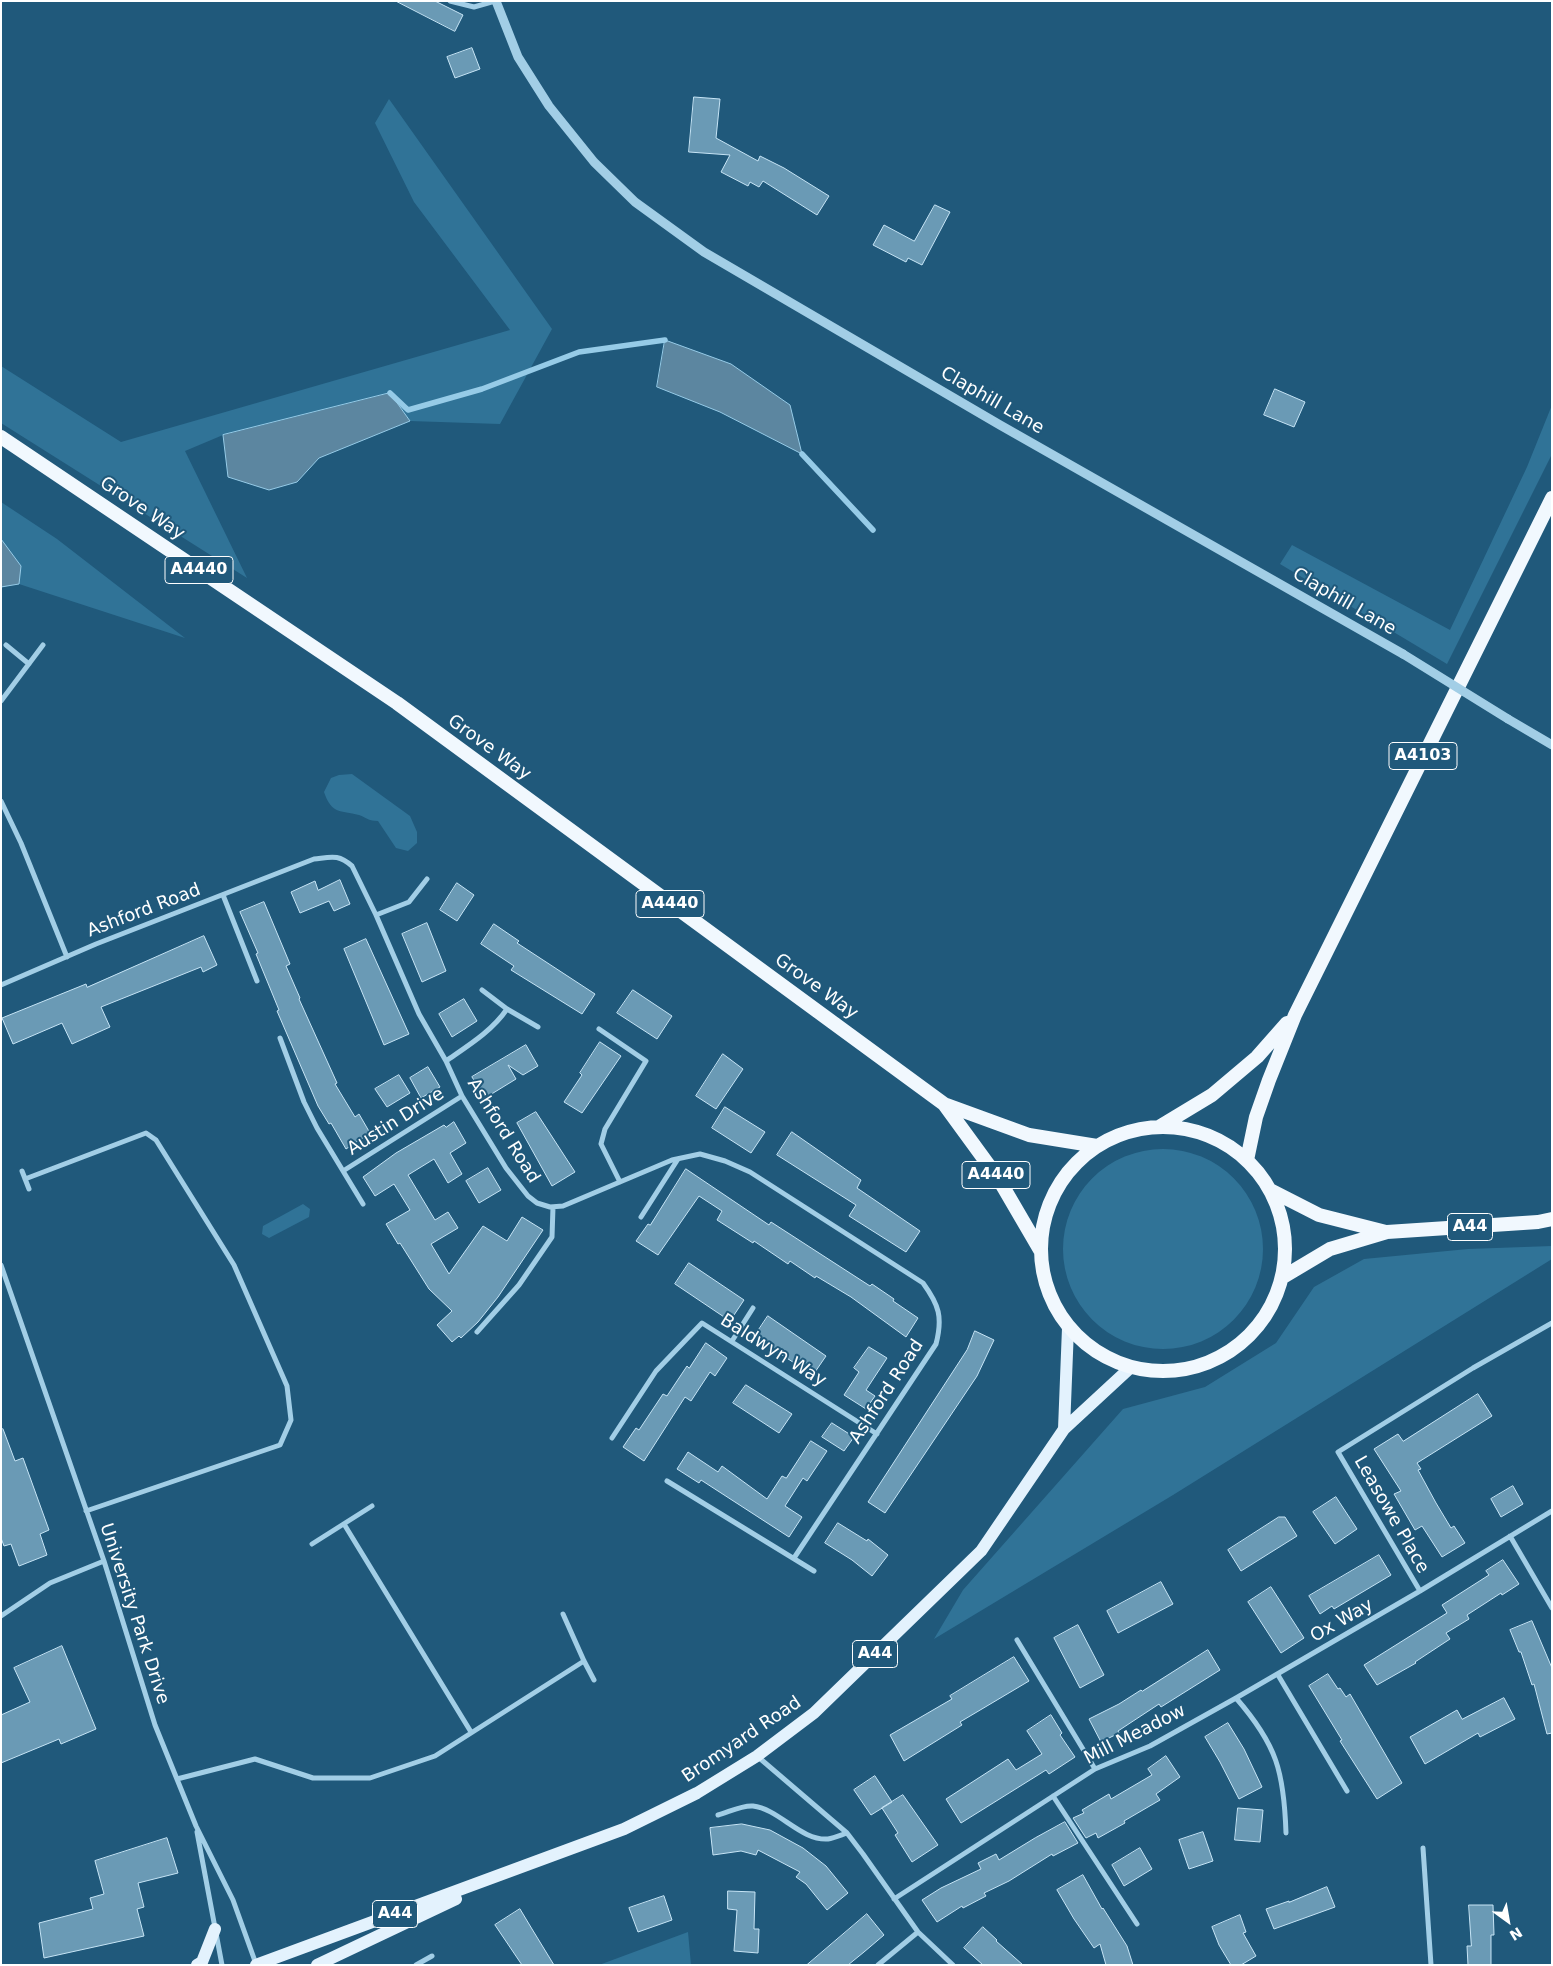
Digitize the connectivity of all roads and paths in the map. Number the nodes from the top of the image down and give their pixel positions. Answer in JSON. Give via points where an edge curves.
{"nodes":[{"id":1,"x":450,"y":1,"type":"edge"},
{"id":2,"x":495,"y":1,"type":"edge"},
{"id":3,"x":1,"y":437,"type":"edge"},
{"id":4,"x":1552,"y":498,"type":"edge"},
{"id":5,"x":6,"y":645,"type":"dead end"},
{"id":6,"x":43,"y":645,"type":"dead end"},
{"id":7,"x":29,"y":664,"type":"junction"},
{"id":8,"x":1,"y":701,"type":"edge"},
{"id":9,"x":1552,"y":745,"type":"edge"},
{"id":10,"x":1,"y":801,"type":"edge"},
{"id":11,"x":427,"y":879,"type":"dead end"},
{"id":12,"x":222,"y":895,"type":"junction"},
{"id":13,"x":376,"y":915,"type":"junction"},
{"id":14,"x":66,"y":957,"type":"junction"},
{"id":15,"x":257,"y":982,"type":"dead end"},
{"id":16,"x":1,"y":985,"type":"edge"},
{"id":17,"x":482,"y":990,"type":"dead end"},
{"id":18,"x":508,"y":1009,"type":"junction"},
{"id":19,"x":1294,"y":1015,"type":"junction"},
{"id":20,"x":538,"y":1027,"type":"dead end"},
{"id":21,"x":598,"y":1029,"type":"dead end"},
{"id":22,"x":280,"y":1038,"type":"dead end"},
{"id":23,"x":446,"y":1060,"type":"junction"},
{"id":24,"x":462,"y":1096,"type":"junction"},
{"id":25,"x":944,"y":1104,"type":"junction"},
{"id":26,"x":1159,"y":1127,"type":"junction"},
{"id":27,"x":1097,"y":1146,"type":"junction"},
{"id":28,"x":678,"y":1158,"type":"junction"},
{"id":29,"x":1247,"y":1160,"type":"junction"},
{"id":30,"x":22,"y":1171,"type":"dead end"},
{"id":31,"x":343,"y":1171,"type":"junction"},
{"id":32,"x":25,"y":1178,"type":"junction"},
{"id":33,"x":620,"y":1182,"type":"junction"},
{"id":34,"x":29,"y":1189,"type":"dead end"},
{"id":35,"x":1270,"y":1190,"type":"junction"},
{"id":36,"x":363,"y":1204,"type":"dead end"},
{"id":37,"x":552,"y":1207,"type":"junction"},
{"id":38,"x":641,"y":1217,"type":"dead end"},
{"id":39,"x":1552,"y":1219,"type":"edge"},
{"id":40,"x":1387,"y":1232,"type":"junction"},
{"id":41,"x":1040,"y":1250,"type":"junction"},
{"id":42,"x":1,"y":1265,"type":"edge"},
{"id":43,"x":1282,"y":1277,"type":"junction"},
{"id":44,"x":753,"y":1308,"type":"dead end"},
{"id":45,"x":1552,"y":1323,"type":"edge"},
{"id":46,"x":1068,"y":1328,"type":"junction"},
{"id":47,"x":477,"y":1332,"type":"dead end"},
{"id":48,"x":732,"y":1341,"type":"junction"},
{"id":49,"x":1130,"y":1368,"type":"junction"},
{"id":50,"x":1064,"y":1429,"type":"junction"},
{"id":51,"x":877,"y":1434,"type":"junction"},
{"id":52,"x":612,"y":1438,"type":"dead end"},
{"id":53,"x":667,"y":1481,"type":"dead end"},
{"id":54,"x":372,"y":1506,"type":"dead end"},
{"id":55,"x":86,"y":1510,"type":"junction"},
{"id":56,"x":1552,"y":1511,"type":"edge"},
{"id":57,"x":344,"y":1524,"type":"junction"},
{"id":58,"x":1510,"y":1536,"type":"junction"},
{"id":59,"x":312,"y":1544,"type":"dead end"},
{"id":60,"x":794,"y":1558,"type":"junction"},
{"id":61,"x":104,"y":1561,"type":"junction"},
{"id":62,"x":814,"y":1571,"type":"dead end"},
{"id":63,"x":1420,"y":1591,"type":"junction"},
{"id":64,"x":1552,"y":1608,"type":"edge"},
{"id":65,"x":563,"y":1614,"type":"dead end"},
{"id":66,"x":1,"y":1616,"type":"edge"},
{"id":67,"x":1017,"y":1640,"type":"dead end"},
{"id":68,"x":584,"y":1661,"type":"junction"},
{"id":69,"x":1278,"y":1675,"type":"junction"},
{"id":70,"x":594,"y":1680,"type":"dead end"},
{"id":71,"x":1236,"y":1698,"type":"junction"},
{"id":72,"x":471,"y":1732,"type":"junction"},
{"id":73,"x":757,"y":1756,"type":"junction"},
{"id":74,"x":1095,"y":1769,"type":"junction"},
{"id":75,"x":177,"y":1779,"type":"junction"},
{"id":76,"x":1347,"y":1791,"type":"dead end"},
{"id":77,"x":1053,"y":1796,"type":"junction"},
{"id":78,"x":718,"y":1815,"type":"dead end"},
{"id":79,"x":196,"y":1826,"type":"junction"},
{"id":80,"x":847,"y":1833,"type":"junction"},
{"id":81,"x":1286,"y":1833,"type":"dead end"},
{"id":82,"x":1422,"y":1848,"type":"dead end"},
{"id":83,"x":533,"y":1863,"type":"junction"},
{"id":84,"x":894,"y":1899,"type":"junction"},
{"id":85,"x":1137,"y":1924,"type":"dead end"},
{"id":86,"x":216,"y":1929,"type":"junction"},
{"id":87,"x":918,"y":1932,"type":"junction"},
{"id":88,"x":432,"y":1956,"type":"dead end"},
{"id":89,"x":197,"y":1965,"type":"edge"},
{"id":90,"x":222,"y":1965,"type":"edge"},
{"id":91,"x":256,"y":1965,"type":"edge"},
{"id":92,"x":317,"y":1965,"type":"edge"},
{"id":93,"x":416,"y":1965,"type":"edge"},
{"id":94,"x":878,"y":1965,"type":"edge"},
{"id":95,"x":953,"y":1965,"type":"edge"},
{"id":96,"x":1431,"y":1965,"type":"edge"}],
"edges":[{"from":1,"to":2,"type":"street","via":[[474,7]]},
{"from":2,"to":9,"type":"street","name":"Claphill Lane","bridge":true,"via":[[518,57],[549,106],[594,162],[635,202],[704,252],[1403,654]]},
{"from":3,"to":25,"type":"highway","name":"Grove Way","number":"A4440","via":[[396,703]]},
{"from":4,"to":19,"type":"highway","number":"A4103"},
{"from":5,"to":7,"type":"street"},
{"from":6,"to":7,"type":"street"},
{"from":7,"to":8,"type":"street"},
{"from":10,"to":14,"type":"street"},
{"from":11,"to":13,"type":"street","via":[[408,902]]},
{"from":12,"to":13,"type":"street","name":"Ashford Road","via":[[314,859],[338,857],[352,866]]},
{"from":12,"to":14,"type":"street","name":"Ashford Road"},
{"from":12,"to":15,"type":"street"},
{"from":13,"to":23,"type":"street","name":"Ashford Road","via":[[419,1014]]},
{"from":14,"to":16,"type":"street","name":"Ashford Road"},
{"from":17,"to":18,"type":"street"},
{"from":18,"to":20,"type":"street"},
{"from":18,"to":23,"type":"street","via":[[476,1041]]},
{"from":19,"to":26,"type":"highway","number":"A4103","via":[[1257,1057],[1212,1095]]},
{"from":19,"to":29,"type":"highway","number":"A4103","via":[[1256,1117]]},
{"from":21,"to":33,"type":"street","via":[[646,1061],[605,1129],[601,1144]]},
{"from":22,"to":31,"type":"street","via":[[304,1102]]},
{"from":23,"to":24,"type":"street","name":"Ashford Road"},
{"from":24,"to":31,"type":"street","name":"Austin Drive"},
{"from":24,"to":37,"type":"street","name":"Ashford Road","via":[[516,1182],[537,1203]]},
{"from":25,"to":27,"type":"highway","name":"Grove Way","number":"A4440","via":[[1029,1135]]},
{"from":25,"to":41,"type":"highway","name":"Grove Way","number":"A4440","via":[[998,1178]]},
{"from":26,"to":27,"type":"highway","via":[[1127,1132]]},
{"from":26,"to":29,"type":"highway","via":[[1191,1130],[1221,1141]]},
{"from":27,"to":41,"type":"highway","via":[[1073,1166],[1055,1191],[1044,1219]]},
{"from":28,"to":33,"type":"street","name":"Ashford Road"},
{"from":28,"to":38,"type":"street"},
{"from":28,"to":51,"type":"street","name":"Ashford Road","via":[[700,1154],[750,1172],[923,1283],[933,1296],[940,1319],[936,1344]]},
{"from":29,"to":35,"type":"highway"},
{"from":30,"to":32,"type":"street"},
{"from":31,"to":36,"type":"street"},
{"from":32,"to":34,"type":"street"},
{"from":32,"to":55,"type":"street","via":[[146,1133],[156,1140],[234,1265],[287,1386],[291,1420],[280,1446]]},
{"from":33,"to":37,"type":"street","name":"Ashford Road","via":[[563,1206]]},
{"from":35,"to":40,"type":"highway","number":"A44","via":[[1319,1215]]},
{"from":35,"to":43,"type":"highway","via":[[1282,1218],[1286,1247]]},
{"from":37,"to":47,"type":"street","via":[[552,1237],[519,1284]]},
{"from":39,"to":40,"type":"highway","number":"A44"},
{"from":40,"to":43,"type":"highway","number":"A44","via":[[1330,1249]]},
{"from":41,"to":46,"type":"highway","via":[[1047,1292]]},
{"from":42,"to":55,"type":"street","name":"University Park Drive"},
{"from":43,"to":49,"type":"highway","via":[[1268,1313],[1242,1343],[1208,1363],[1170,1372]]},
{"from":44,"to":48,"type":"street"},
{"from":45,"to":63,"type":"street","name":"Leasowe Place","via":[[1338,1452]]},
{"from":46,"to":49,"type":"highway","via":[[1107,1359]]},
{"from":46,"to":50,"type":"main road"},
{"from":48,"to":51,"type":"street","name":"Baldwyn Way"},
{"from":48,"to":52,"type":"street","name":"Baldwyn Way","via":[[702,1323],[656,1371]]},
{"from":49,"to":50,"type":"main road","name":"Bromyard Road","number":"A44"},
{"from":50,"to":73,"type":"main road","name":"Bromyard Road","number":"A44","via":[[981,1551],[814,1713]]},
{"from":51,"to":60,"type":"street","name":"Ashford Road"},
{"from":53,"to":60,"type":"street"},
{"from":54,"to":57,"type":"street"},
{"from":55,"to":61,"type":"street","name":"University Park Drive"},
{"from":56,"to":58,"type":"street"},
{"from":57,"to":59,"type":"street"},
{"from":57,"to":72,"type":"street"},
{"from":58,"to":63,"type":"street","name":"Ox Way"},
{"from":58,"to":64,"type":"street"},
{"from":60,"to":62,"type":"street"},
{"from":61,"to":66,"type":"street","via":[[50,1583]]},
{"from":61,"to":75,"type":"street","name":"University Park Drive","via":[[155,1725]]},
{"from":63,"to":69,"type":"street","name":"Ox Way"},
{"from":65,"to":68,"type":"street"},
{"from":67,"to":74,"type":"street"},
{"from":68,"to":70,"type":"street"},
{"from":68,"to":72,"type":"street"},
{"from":69,"to":71,"type":"street","name":"Mill Meadow"},
{"from":69,"to":76,"type":"street"},
{"from":71,"to":74,"type":"street","name":"Mill Meadow","via":[[1150,1746]]},
{"from":71,"to":81,"type":"street","via":[[1254,1719],[1280,1771]]},
{"from":72,"to":75,"type":"street","via":[[435,1756],[370,1778],[313,1778],[255,1759]]},
{"from":73,"to":80,"type":"street"},
{"from":73,"to":83,"type":"main road","name":"Bromyard Road","number":"A44","via":[[698,1793],[645,1819]]},
{"from":74,"to":77,"type":"street","name":"Mill Meadow"},
{"from":75,"to":79,"type":"street","name":"University Park Drive"},
{"from":77,"to":84,"type":"street","name":"Mill Meadow"},
{"from":77,"to":85,"type":"street"},
{"from":78,"to":80,"type":"street","via":[[752,1806],[821,1838]]},
{"from":79,"to":86,"type":"street"},
{"from":79,"to":91,"type":"street","name":"University Park Drive","via":[[233,1900]]},
{"from":80,"to":84,"type":"street"},
{"from":82,"to":96,"type":"street"},
{"from":83,"to":91,"type":"main road","name":"Bromyard Road","number":"A44"},
{"from":83,"to":92,"type":"main road","name":"Bromyard Road","number":"A44"},
{"from":84,"to":87,"type":"street"},
{"from":86,"to":89,"type":"main road","via":[[202,1962]]},
{"from":86,"to":90,"type":"street"},
{"from":87,"to":94,"type":"street"},
{"from":87,"to":95,"type":"street"},
{"from":88,"to":93,"type":"street"}]}
